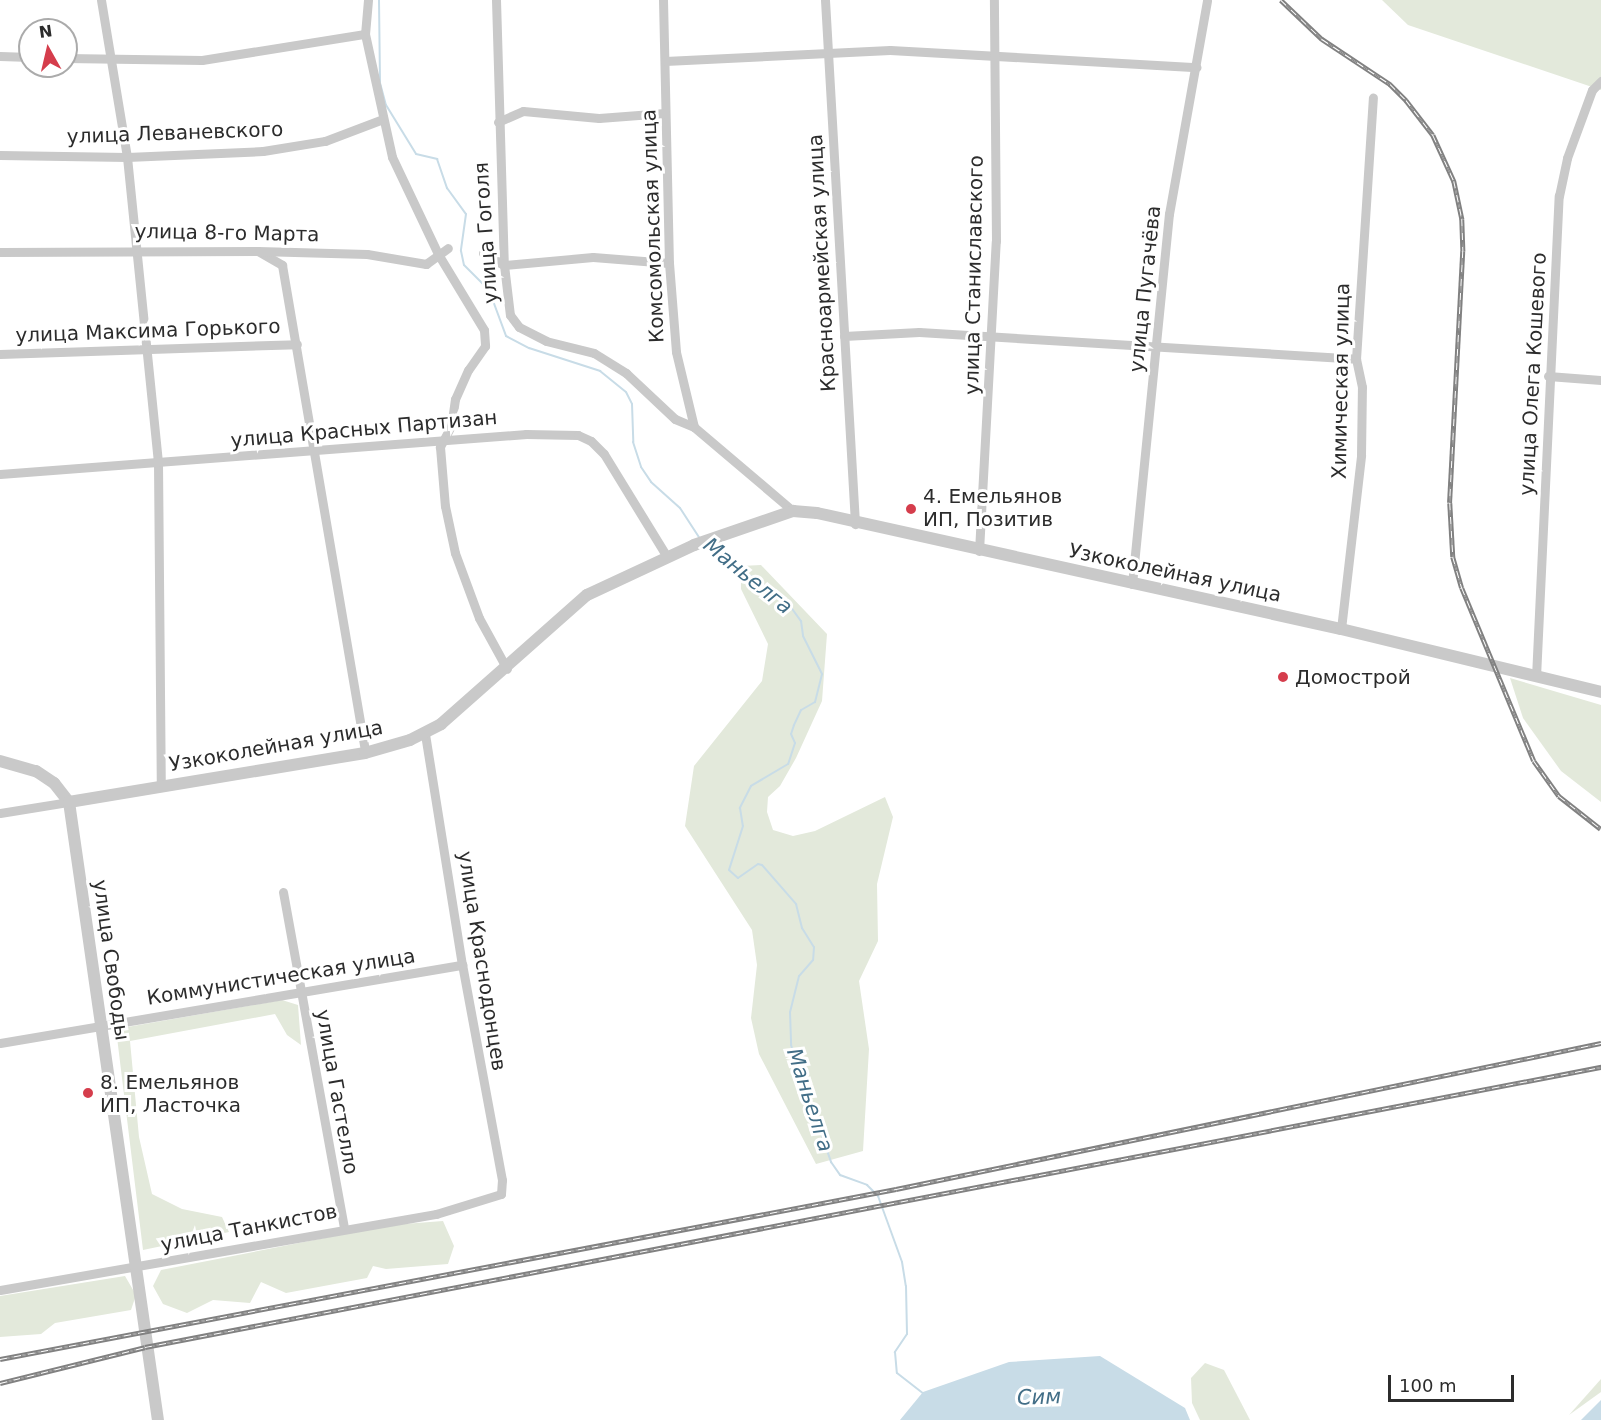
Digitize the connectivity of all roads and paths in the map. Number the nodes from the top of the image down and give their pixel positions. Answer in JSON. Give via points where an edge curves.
{"nodes":[{"id":1,"x":101,"y":0,"type":"edge"},
{"id":2,"x":368,"y":0,"type":"edge"},
{"id":3,"x":496,"y":0,"type":"edge"},
{"id":4,"x":663,"y":0,"type":"edge"},
{"id":5,"x":825,"y":0,"type":"edge"},
{"id":6,"x":993,"y":0,"type":"edge"},
{"id":7,"x":1207,"y":0,"type":"edge"},
{"id":8,"x":365,"y":34,"type":"junction"},
{"id":9,"x":0,"y":56,"type":"edge"},
{"id":10,"x":827,"y":56,"type":"junction"},
{"id":11,"x":993,"y":56,"type":"junction"},
{"id":12,"x":18,"y":57,"type":"edge"},
{"id":13,"x":78,"y":58,"type":"edge"},
{"id":14,"x":111,"y":59,"type":"junction"},
{"id":15,"x":665,"y":61,"type":"junction"},
{"id":16,"x":1197,"y":67,"type":"junction"},
{"id":17,"x":1601,"y":81,"type":"edge"},
{"id":18,"x":1373,"y":98,"type":"dead end"},
{"id":19,"x":665,"y":113,"type":"junction"},
{"id":20,"x":383,"y":119,"type":"junction"},
{"id":21,"x":498,"y":122,"type":"junction"},
{"id":22,"x":0,"y":155,"type":"edge"},
{"id":23,"x":127,"y":157,"type":"junction"},
{"id":24,"x":448,"y":248,"type":"dead end"},
{"id":25,"x":138,"y":249,"type":"junction"},
{"id":26,"x":258,"y":251,"type":"junction"},
{"id":27,"x":0,"y":252,"type":"edge"},
{"id":28,"x":483,"y":253,"type":"dead end"},
{"id":29,"x":438,"y":254,"type":"junction"},
{"id":30,"x":669,"y":263,"type":"junction"},
{"id":31,"x":504,"y":265,"type":"junction"},
{"id":32,"x":844,"y":336,"type":"junction"},
{"id":33,"x":993,"y":338,"type":"junction"},
{"id":34,"x":297,"y":344,"type":"junction"},
{"id":35,"x":1157,"y":346,"type":"junction"},
{"id":36,"x":146,"y":352,"type":"junction"},
{"id":37,"x":0,"y":354,"type":"edge"},
{"id":38,"x":1356,"y":359,"type":"junction"},
{"id":39,"x":1548,"y":376,"type":"junction"},
{"id":40,"x":1601,"y":380,"type":"edge"},
{"id":41,"x":694,"y":427,"type":"junction"},
{"id":42,"x":441,"y":440,"type":"junction"},
{"id":43,"x":313,"y":452,"type":"junction"},
{"id":44,"x":158,"y":463,"type":"junction"},
{"id":45,"x":0,"y":474,"type":"edge"},
{"id":46,"x":793,"y":511,"type":"junction"},
{"id":47,"x":855,"y":524,"type":"junction"},
{"id":48,"x":979,"y":551,"type":"junction"},
{"id":49,"x":667,"y":557,"type":"junction"},
{"id":50,"x":1132,"y":584,"type":"junction"},
{"id":51,"x":1341,"y":628,"type":"junction"},
{"id":52,"x":507,"y":669,"type":"junction"},
{"id":53,"x":1536,"y":677,"type":"junction"},
{"id":54,"x":1601,"y":692,"type":"edge"},
{"id":55,"x":425,"y":734,"type":"junction"},
{"id":56,"x":364,"y":753,"type":"junction"},
{"id":57,"x":0,"y":762,"type":"edge"},
{"id":58,"x":161,"y":786,"type":"junction"},
{"id":59,"x":69,"y":802,"type":"junction"},
{"id":60,"x":0,"y":813,"type":"edge"},
{"id":61,"x":283,"y":892,"type":"dead end"},
{"id":62,"x":462,"y":965,"type":"junction"},
{"id":63,"x":301,"y":992,"type":"junction"},
{"id":64,"x":100,"y":1025,"type":"junction"},
{"id":65,"x":0,"y":1043,"type":"edge"},
{"id":66,"x":501,"y":1194,"type":"joint"},
{"id":67,"x":344,"y":1228,"type":"junction"},
{"id":68,"x":137,"y":1267,"type":"junction"},
{"id":69,"x":0,"y":1290,"type":"edge"},
{"id":70,"x":158,"y":1420,"type":"edge"}],
"edges":[{"from":1,"to":14,"type":"street"},
{"from":2,"to":8,"type":"street"},
{"from":3,"to":21,"type":"street","name":"улица Гоголя"},
{"from":4,"to":15,"type":"street","name":"Комсомольская улица"},
{"from":5,"to":10,"type":"street","name":"Красноармейская улица"},
{"from":6,"to":11,"type":"street","name":"улица Станиславского"},
{"from":7,"to":16,"type":"street","name":"улица Пугачёва"},
{"from":8,"to":14,"type":"street","via":[[202,60]]},
{"from":8,"to":20,"type":"street"},
{"from":9,"to":12,"type":"street"},
{"from":10,"to":11,"type":"street","via":[[890,50]]},
{"from":10,"to":15,"type":"street"},
{"from":10,"to":32,"type":"street","name":"Красноармейская улица"},
{"from":11,"to":16,"type":"street"},
{"from":11,"to":33,"type":"street","name":"улица Станиславского"},
{"from":13,"to":14,"type":"street"},
{"from":14,"to":23,"type":"street"},
{"from":15,"to":19,"type":"street","name":"Комсомольская улица"},
{"from":16,"to":35,"type":"street","name":"улица Пугачёва","via":[[1169,214]]},
{"from":17,"to":39,"type":"street","name":"улица Олега Кошевого","via":[[1592,90],[1567,158],[1559,196]]},
{"from":18,"to":38,"type":"street","name":"Химическая улица"},
{"from":19,"to":21,"type":"street","via":[[599,118],[523,111]]},
{"from":19,"to":30,"type":"street","name":"Комсомольская улица"},
{"from":20,"to":23,"type":"street","name":"улица Леваневского","via":[[326,141],[273,149]]},
{"from":20,"to":29,"type":"street","via":[[392,157]]},
{"from":21,"to":31,"type":"street","name":"улица Гоголя"},
{"from":22,"to":23,"type":"street","name":"улица Леваневского"},
{"from":23,"to":25,"type":"street"},
{"from":24,"to":29,"type":"street","name":"улица 8-го Марта"},
{"from":25,"to":26,"type":"street","name":"улица 8-го Марта"},
{"from":25,"to":27,"type":"street","name":"улица 8-го Марта"},
{"from":25,"to":36,"type":"street"},
{"from":26,"to":29,"type":"street","name":"улица 8-го Марта","via":[[367,254],[426,264]]},
{"from":26,"to":34,"type":"street","via":[[282,265]]},
{"from":28,"to":31,"type":"street"},
{"from":29,"to":42,"type":"street","via":[[478,315],[485,346],[468,370],[455,399],[451,426]]},
{"from":30,"to":31,"type":"street","via":[[593,257]]},
{"from":30,"to":41,"type":"street","name":"Комсомольская улица","via":[[676,352]]},
{"from":31,"to":41,"type":"street","name":"улица Гоголя","via":[[510,315],[519,327],[546,341],[594,353],[626,374],[675,419]]},
{"from":32,"to":33,"type":"street","via":[[919,332]]},
{"from":32,"to":47,"type":"street","name":"Красноармейская улица"},
{"from":33,"to":35,"type":"street"},
{"from":33,"to":48,"type":"street","name":"улица Станиславского"},
{"from":34,"to":36,"type":"street","name":"улица Максима Горького"},
{"from":34,"to":43,"type":"street"},
{"from":35,"to":38,"type":"street"},
{"from":35,"to":50,"type":"street","name":"улица Пугачёва"},
{"from":36,"to":37,"type":"street","name":"улица Максима Горького"},
{"from":36,"to":44,"type":"street"},
{"from":38,"to":51,"type":"street","name":"Химическая улица","via":[[1362,387],[1361,455]]},
{"from":39,"to":40,"type":"street"},
{"from":39,"to":53,"type":"street","name":"улица Олега Кошевого"},
{"from":41,"to":46,"type":"street"},
{"from":42,"to":43,"type":"street","name":"улица Красных Партизан"},
{"from":42,"to":49,"type":"street","name":"улица Красных Партизан","via":[[563,433],[591,441],[604,453]]},
{"from":42,"to":52,"type":"street","via":[[445,506],[455,553],[479,618]]},
{"from":43,"to":44,"type":"street","name":"улица Красных Партизан"},
{"from":43,"to":56,"type":"street"},
{"from":44,"to":45,"type":"street","name":"улица Красных Партизан"},
{"from":44,"to":58,"type":"street"},
{"from":46,"to":47,"type":"street","name":"Узкоколейная улица"},
{"from":46,"to":49,"type":"street","name":"Узкоколейная улица"},
{"from":47,"to":48,"type":"street","name":"Узкоколейная улица"},
{"from":48,"to":50,"type":"street","name":"Узкоколейная улица"},
{"from":49,"to":52,"type":"street","name":"Узкоколейная улица","via":[[587,595]]},
{"from":50,"to":51,"type":"street","name":"Узкоколейная улица"},
{"from":51,"to":53,"type":"street","name":"Узкоколейная улица"},
{"from":52,"to":55,"type":"street","name":"Узкоколейная улица"},
{"from":53,"to":54,"type":"street","name":"Узкоколейная улица"},
{"from":55,"to":56,"type":"street","name":"Узкоколейная улица"},
{"from":55,"to":62,"type":"street","name":"улица Краснодонцев"},
{"from":56,"to":58,"type":"street","name":"Узкоколейная улица"},
{"from":57,"to":59,"type":"street","via":[[36,771],[54,783]]},
{"from":58,"to":59,"type":"street","name":"Узкоколейная улица"},
{"from":59,"to":60,"type":"street"},
{"from":59,"to":64,"type":"street","name":"улица Свободы"},
{"from":61,"to":63,"type":"street","name":"улица Гастелло"},
{"from":62,"to":63,"type":"street","name":"Коммунистическая улица"},
{"from":62,"to":66,"type":"street","name":"улица Краснодонцев","via":[[502,1180]]},
{"from":63,"to":64,"type":"street","name":"Коммунистическая улица"},
{"from":63,"to":67,"type":"street","name":"улица Гастелло"},
{"from":64,"to":65,"type":"street","name":"Коммунистическая улица"},
{"from":64,"to":68,"type":"street","name":"улица Свободы"},
{"from":66,"to":67,"type":"street","name":"улица Танкистов","via":[[445,1212]]},
{"from":67,"to":68,"type":"street","name":"улица Танкистов"},
{"from":68,"to":69,"type":"street","name":"улица Танкистов"},
{"from":68,"to":70,"type":"street","name":"улица Свободы"}]}
